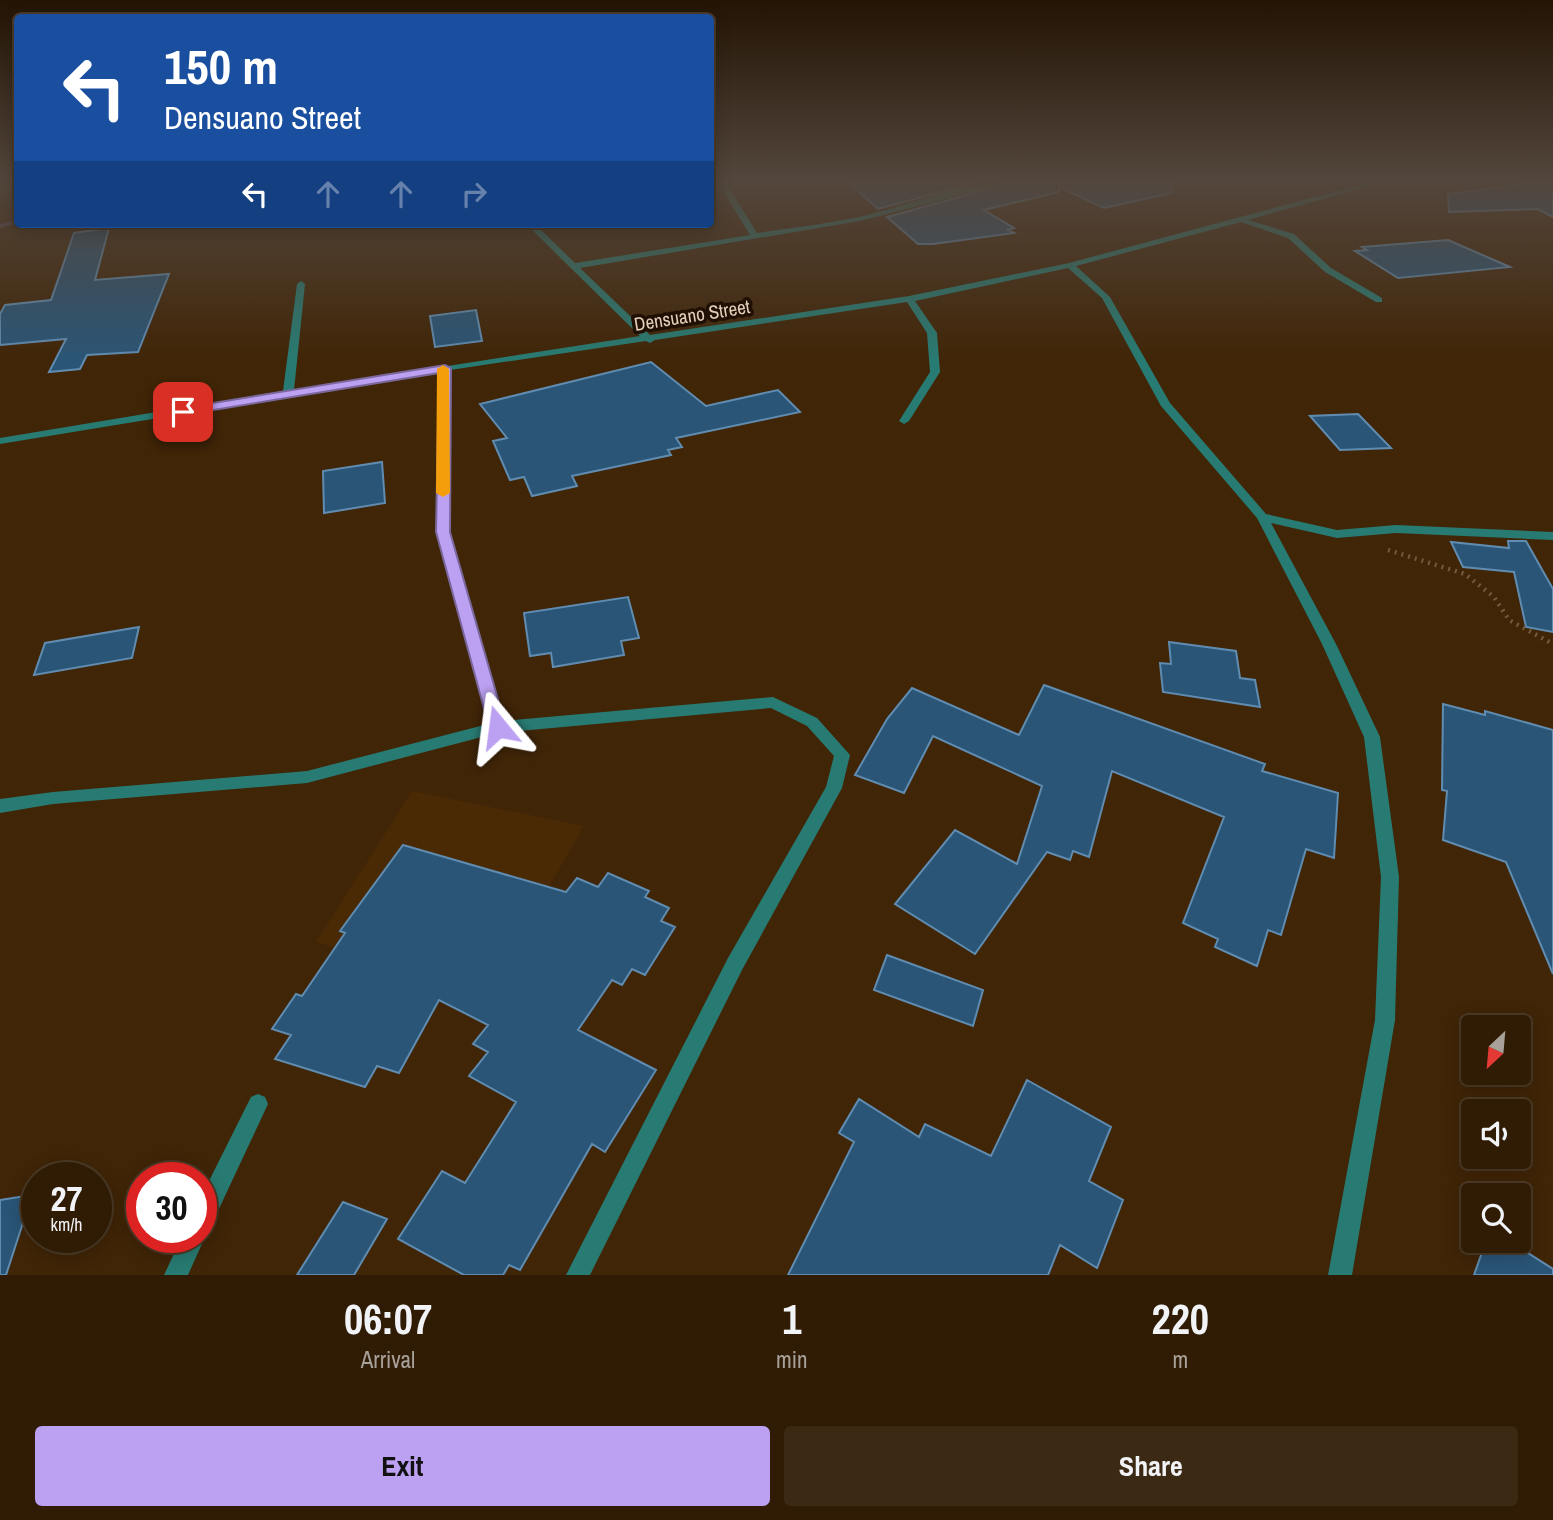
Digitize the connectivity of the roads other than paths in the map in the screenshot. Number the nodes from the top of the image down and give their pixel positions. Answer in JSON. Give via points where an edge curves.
{"nodes":[{"id":1,"x":548,"y":242,"type":"edge"},
{"id":2,"x":723,"y":242,"type":"edge"},
{"id":3,"x":1162,"y":242,"type":"edge"},
{"id":4,"x":1297,"y":242,"type":"edge"},
{"id":5,"x":1070,"y":265,"type":"junction"},
{"id":6,"x":573,"y":267,"type":"junction"},
{"id":7,"x":302,"y":284,"type":"dead end"},
{"id":8,"x":909,"y":299,"type":"junction"},
{"id":9,"x":1379,"y":300,"type":"dead end"},
{"id":10,"x":650,"y":340,"type":"junction"},
{"id":11,"x":445,"y":368,"type":"junction"},
{"id":12,"x":288,"y":395,"type":"junction"},
{"id":13,"x":904,"y":421,"type":"dead end"},
{"id":14,"x":0,"y":441,"type":"edge"},
{"id":15,"x":1262,"y":517,"type":"junction"},
{"id":16,"x":1553,"y":536,"type":"edge"},
{"id":17,"x":498,"y":727,"type":"junction"},
{"id":18,"x":0,"y":806,"type":"edge"},
{"id":19,"x":258,"y":1104,"type":"dead end"},
{"id":20,"x":217,"y":1189,"type":"edge"},
{"id":21,"x":186,"y":1253,"type":"edge"},
{"id":22,"x":176,"y":1275,"type":"edge"},
{"id":23,"x":578,"y":1275,"type":"edge"},
{"id":24,"x":1340,"y":1275,"type":"edge"}],
"edges":[{"from":1,"to":6,"type":"street"},
{"from":2,"to":6,"type":"street"},
{"from":3,"to":5,"type":"street","name":"Densuano Street"},
{"from":4,"to":9,"type":"street","via":[[1328,270]]},
{"from":5,"to":8,"type":"street","name":"Densuano Street"},
{"from":5,"to":15,"type":"street","via":[[1106,297],[1165,404]]},
{"from":6,"to":10,"type":"street"},
{"from":7,"to":12,"type":"street"},
{"from":8,"to":10,"type":"street","name":"Densuano Street"},
{"from":8,"to":13,"type":"street","via":[[932,333],[935,372]]},
{"from":10,"to":11,"type":"street","name":"Densuano Street"},
{"from":11,"to":12,"type":"street","name":"Densuano Street"},
{"from":11,"to":17,"type":"street","via":[[443,532]]},
{"from":12,"to":14,"type":"street","name":"Densuano Street"},
{"from":15,"to":16,"type":"street","via":[[1337,534],[1396,529]]},
{"from":15,"to":24,"type":"street","via":[[1372,737],[1390,877],[1385,1020]]},
{"from":17,"to":18,"type":"street","via":[[307,777]]},
{"from":17,"to":23,"type":"street","via":[[773,702],[812,722],[842,755],[834,788],[734,964]]},
{"from":19,"to":20,"type":"street"},
{"from":21,"to":22,"type":"street"}]}
